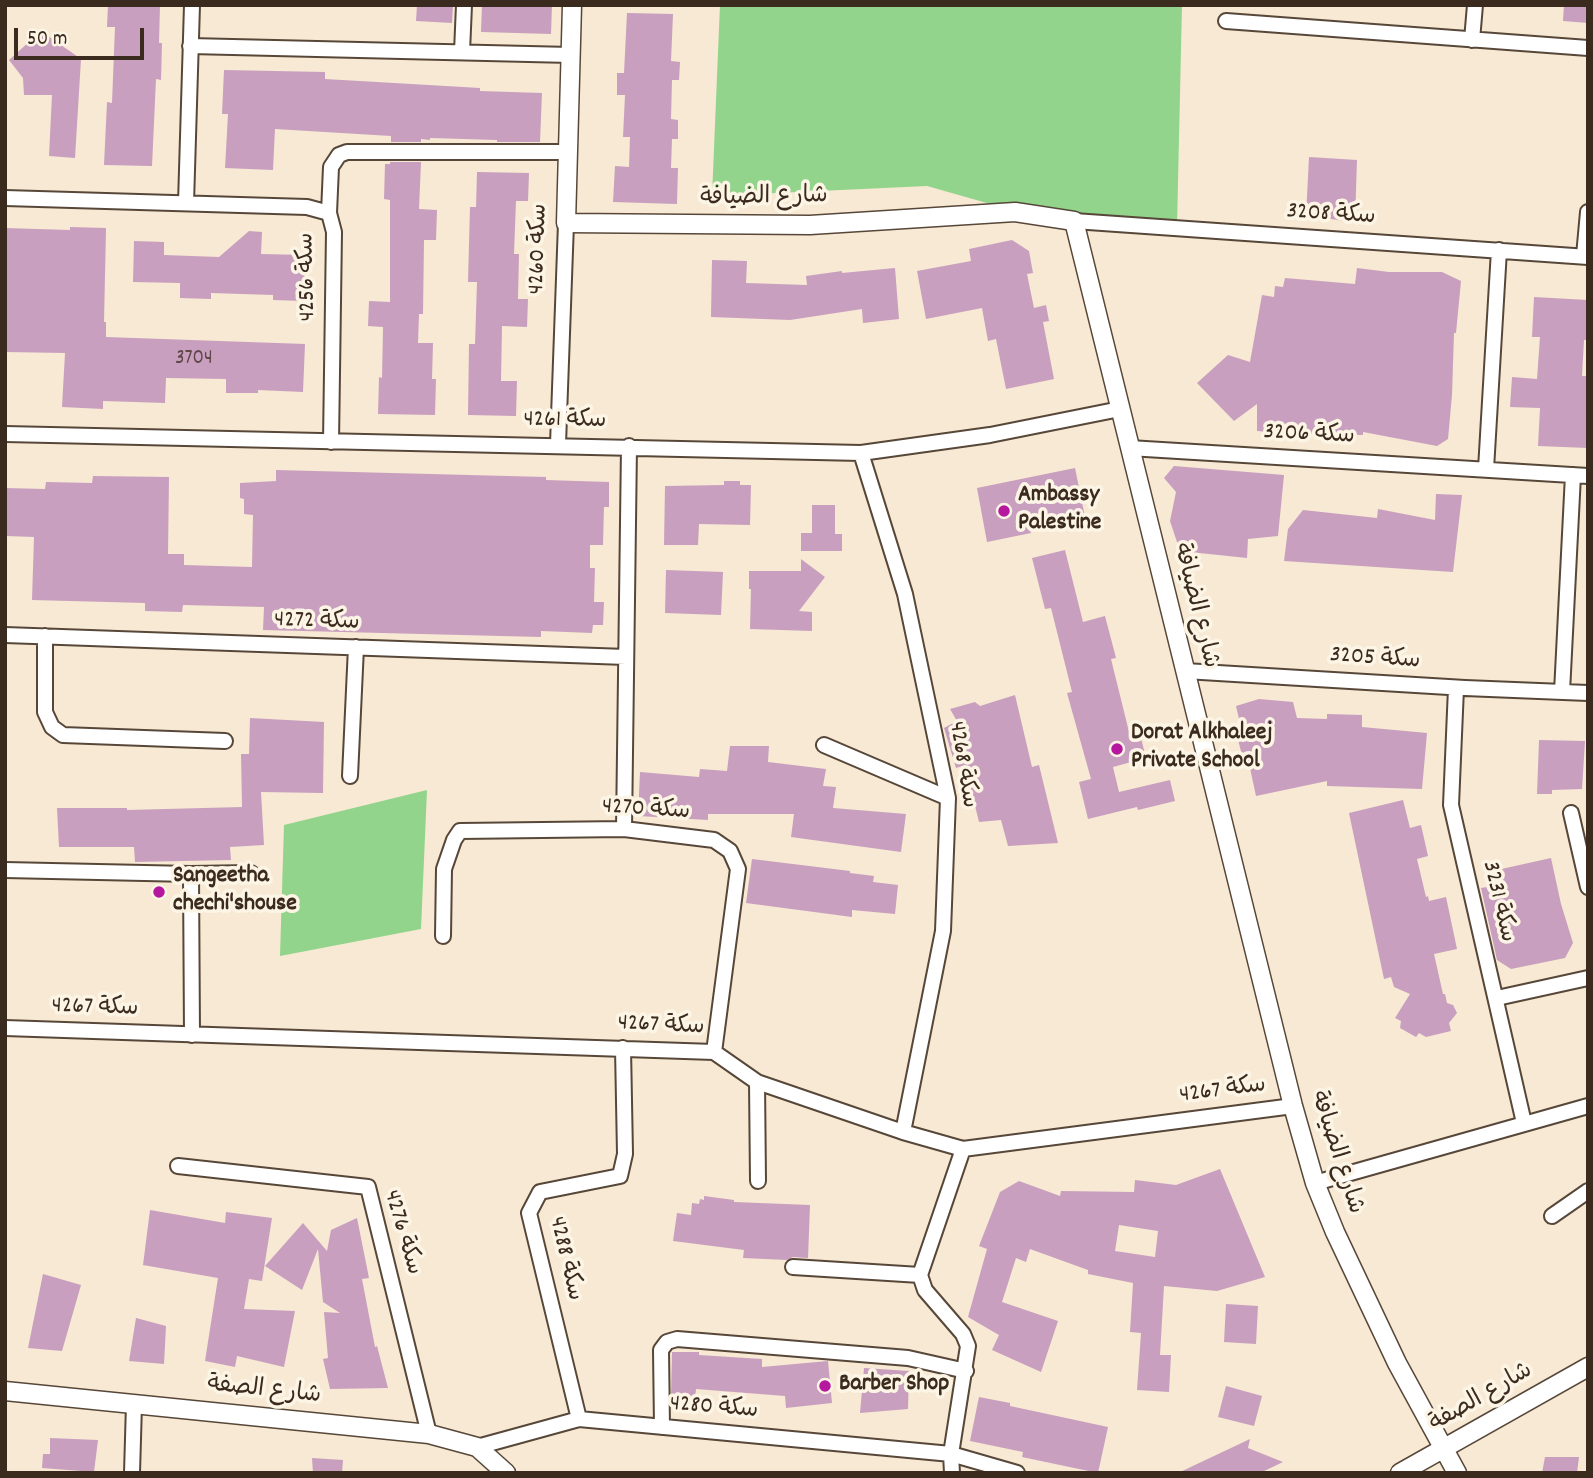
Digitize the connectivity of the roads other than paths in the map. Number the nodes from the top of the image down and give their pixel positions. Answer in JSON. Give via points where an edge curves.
{"nodes":[{"id":1,"x":192,"y":5,"type":"edge"},
{"id":2,"x":464,"y":5,"type":"edge"},
{"id":3,"x":572,"y":5,"type":"edge"},
{"id":4,"x":1475,"y":5,"type":"edge"},
{"id":5,"x":1226,"y":22,"type":"dead end"},
{"id":6,"x":1472,"y":40,"type":"junction"},
{"id":7,"x":190,"y":46,"type":"junction"},
{"id":8,"x":1588,"y":48,"type":"edge"},
{"id":9,"x":463,"y":52,"type":"junction"},
{"id":10,"x":571,"y":55,"type":"junction"},
{"id":11,"x":568,"y":152,"type":"junction"},
{"id":12,"x":5,"y":198,"type":"edge"},
{"id":13,"x":186,"y":203,"type":"junction"},
{"id":14,"x":1588,"y":212,"type":"edge"},
{"id":15,"x":329,"y":213,"type":"junction"},
{"id":16,"x":1074,"y":221,"type":"junction"},
{"id":17,"x":566,"y":223,"type":"junction"},
{"id":18,"x":1499,"y":250,"type":"junction"},
{"id":19,"x":1586,"y":256,"type":"edge"},
{"id":20,"x":1120,"y":409,"type":"junction"},
{"id":21,"x":5,"y":434,"type":"edge"},
{"id":22,"x":331,"y":442,"type":"junction"},
{"id":23,"x":558,"y":444,"type":"junction"},
{"id":24,"x":629,"y":446,"type":"junction"},
{"id":25,"x":1129,"y":448,"type":"junction"},
{"id":26,"x":861,"y":453,"type":"junction"},
{"id":27,"x":1486,"y":470,"type":"junction"},
{"id":28,"x":1573,"y":475,"type":"junction"},
{"id":29,"x":1588,"y":476,"type":"edge"},
{"id":30,"x":5,"y":635,"type":"edge"},
{"id":31,"x":46,"y":636,"type":"junction"},
{"id":32,"x":356,"y":647,"type":"junction"},
{"id":33,"x":626,"y":657,"type":"junction"},
{"id":34,"x":1185,"y":671,"type":"junction"},
{"id":35,"x":1456,"y":688,"type":"junction"},
{"id":36,"x":1562,"y":692,"type":"junction"},
{"id":37,"x":1588,"y":693,"type":"edge"},
{"id":38,"x":225,"y":741,"type":"dead end"},
{"id":39,"x":824,"y":745,"type":"dead end"},
{"id":40,"x":350,"y":776,"type":"dead end"},
{"id":41,"x":948,"y":798,"type":"junction"},
{"id":42,"x":1571,"y":813,"type":"dead end"},
{"id":43,"x":624,"y":829,"type":"junction"},
{"id":44,"x":5,"y":870,"type":"edge"},
{"id":45,"x":251,"y":873,"type":"dead end"},
{"id":46,"x":191,"y":874,"type":"junction"},
{"id":47,"x":1588,"y":887,"type":"edge"},
{"id":48,"x":443,"y":936,"type":"dead end"},
{"id":49,"x":1588,"y":978,"type":"edge"},
{"id":50,"x":1497,"y":998,"type":"junction"},
{"id":51,"x":5,"y":1028,"type":"edge"},
{"id":52,"x":192,"y":1035,"type":"junction"},
{"id":53,"x":624,"y":1048,"type":"junction"},
{"id":54,"x":714,"y":1052,"type":"junction"},
{"id":55,"x":757,"y":1082,"type":"junction"},
{"id":56,"x":1293,"y":1106,"type":"junction"},
{"id":57,"x":1588,"y":1106,"type":"edge"},
{"id":58,"x":1524,"y":1124,"type":"junction"},
{"id":59,"x":903,"y":1132,"type":"junction"},
{"id":60,"x":963,"y":1149,"type":"junction"},
{"id":61,"x":178,"y":1166,"type":"dead end"},
{"id":62,"x":758,"y":1181,"type":"dead end"},
{"id":63,"x":1315,"y":1183,"type":"junction"},
{"id":64,"x":1588,"y":1191,"type":"edge"},
{"id":65,"x":1552,"y":1216,"type":"dead end"},
{"id":66,"x":793,"y":1267,"type":"dead end"},
{"id":67,"x":920,"y":1275,"type":"junction"},
{"id":68,"x":1588,"y":1367,"type":"edge"},
{"id":69,"x":965,"y":1371,"type":"junction"},
{"id":70,"x":5,"y":1391,"type":"edge"},
{"id":71,"x":134,"y":1404,"type":"junction"},
{"id":72,"x":579,"y":1419,"type":"junction"},
{"id":73,"x":662,"y":1427,"type":"junction"},
{"id":74,"x":429,"y":1434,"type":"junction"},
{"id":75,"x":477,"y":1447,"type":"junction"},
{"id":76,"x":1444,"y":1450,"type":"junction"},
{"id":77,"x":951,"y":1454,"type":"junction"},
{"id":78,"x":132,"y":1473,"type":"edge"},
{"id":79,"x":506,"y":1473,"type":"edge"},
{"id":80,"x":952,"y":1473,"type":"edge"},
{"id":81,"x":1017,"y":1473,"type":"edge"},
{"id":82,"x":1400,"y":1473,"type":"edge"},
{"id":83,"x":1457,"y":1473,"type":"edge"}],
"edges":[{"from":1,"to":7,"type":"street"},
{"from":2,"to":9,"type":"street"},
{"from":3,"to":10,"type":"street","name":"سكة 4260"},
{"from":4,"to":6,"type":"street"},
{"from":5,"to":6,"type":"street"},
{"from":6,"to":8,"type":"street"},
{"from":7,"to":9,"type":"street"},
{"from":7,"to":13,"type":"street"},
{"from":9,"to":10,"type":"street"},
{"from":10,"to":11,"type":"street","name":"سكة 4260"},
{"from":11,"to":15,"type":"street","via":[[347,152],[331,167]]},
{"from":11,"to":17,"type":"street","name":"سكة 4260"},
{"from":12,"to":13,"type":"street","name":"سكة 4256"},
{"from":13,"to":15,"type":"street","name":"سكة 4256","via":[[307,207]]},
{"from":14,"to":19,"type":"street","name":"سكة 3208"},
{"from":15,"to":22,"type":"street","name":"سكة 4256","via":[[334,232]]},
{"from":16,"to":17,"type":"street","name":"شارع الضيافة","via":[[1015,212],[810,225]]},
{"from":16,"to":18,"type":"street","name":"سكة 3208"},
{"from":16,"to":20,"type":"street","name":"شارع الضيافة"},
{"from":17,"to":23,"type":"street","name":"سكة 4260"},
{"from":18,"to":19,"type":"street","name":"سكة 3208"},
{"from":18,"to":27,"type":"street"},
{"from":20,"to":25,"type":"street","name":"شارع الضيافة"},
{"from":20,"to":26,"type":"street","name":"سكة 4261","via":[[990,435]]},
{"from":21,"to":22,"type":"street","name":"سكة 4261"},
{"from":22,"to":23,"type":"street","name":"سكة 4261"},
{"from":23,"to":24,"type":"street","name":"سكة 4261"},
{"from":24,"to":26,"type":"street","name":"سكة 4261"},
{"from":24,"to":33,"type":"street"},
{"from":25,"to":27,"type":"street","name":"سكة 3206"},
{"from":25,"to":34,"type":"street","name":"شارع الضيافة"},
{"from":26,"to":41,"type":"street","name":"سكة 4268","via":[[905,594]]},
{"from":27,"to":28,"type":"street","name":"سكة 3206"},
{"from":28,"to":29,"type":"street","name":"سكة 3206"},
{"from":28,"to":36,"type":"street"},
{"from":30,"to":31,"type":"street","name":"سكة 4272"},
{"from":31,"to":32,"type":"street","name":"سكة 4272"},
{"from":31,"to":38,"type":"street","via":[[45,712],[52,727],[63,735]]},
{"from":32,"to":33,"type":"street","name":"سكة 4272"},
{"from":32,"to":40,"type":"street"},
{"from":33,"to":43,"type":"street"},
{"from":34,"to":35,"type":"street","name":"سكة 3205"},
{"from":34,"to":56,"type":"street","name":"شارع الضيافة"},
{"from":35,"to":36,"type":"street","name":"سكة 3205"},
{"from":35,"to":50,"type":"street","name":"سكة 3231","via":[[1451,805]]},
{"from":36,"to":37,"type":"street","name":"سكة 3205"},
{"from":39,"to":41,"type":"street"},
{"from":41,"to":59,"type":"street","name":"سكة 4268","via":[[943,931]]},
{"from":42,"to":47,"type":"street"},
{"from":43,"to":48,"type":"street","name":"سكة 4270","via":[[460,831],[444,869]]},
{"from":43,"to":54,"type":"street","name":"سكة 4270","via":[[714,840],[730,851],[738,869]]},
{"from":44,"to":46,"type":"street"},
{"from":45,"to":46,"type":"street"},
{"from":46,"to":52,"type":"street"},
{"from":49,"to":50,"type":"street"},
{"from":50,"to":58,"type":"street","name":"سكة 3231"},
{"from":51,"to":52,"type":"street","name":"سكة 4267"},
{"from":52,"to":53,"type":"street","name":"سكة 4267"},
{"from":53,"to":54,"type":"street","name":"سكة 4267"},
{"from":53,"to":72,"type":"street","name":"سكة 4288","via":[[625,1154],[620,1176],[540,1192],[529,1213]]},
{"from":54,"to":55,"type":"street","name":"سكة 4267"},
{"from":55,"to":59,"type":"street","name":"سكة 4267"},
{"from":55,"to":62,"type":"street"},
{"from":56,"to":60,"type":"street","name":"سكة 4267"},
{"from":56,"to":63,"type":"street","name":"شارع الضيافة"},
{"from":57,"to":58,"type":"street"},
{"from":58,"to":63,"type":"street"},
{"from":59,"to":60,"type":"street","name":"سكة 4267"},
{"from":60,"to":67,"type":"street"},
{"from":61,"to":74,"type":"street","name":"سكة 4276","via":[[368,1187]]},
{"from":63,"to":76,"type":"street","name":"شارع الضيافة","via":[[1396,1363]]},
{"from":64,"to":65,"type":"street"},
{"from":66,"to":67,"type":"street"},
{"from":67,"to":69,"type":"street","via":[[925,1290],[963,1334],[968,1346]]},
{"from":68,"to":76,"type":"street","name":"شارع الصفة"},
{"from":69,"to":73,"type":"street","via":[[908,1358],[677,1339],[661,1350]]},
{"from":69,"to":77,"type":"street"},
{"from":70,"to":71,"type":"street","name":"شارع الصفة"},
{"from":71,"to":74,"type":"street","name":"شارع الصفة"},
{"from":71,"to":78,"type":"street"},
{"from":72,"to":73,"type":"street","name":"سكة 4280"},
{"from":72,"to":75,"type":"street","name":"سكة 4280"},
{"from":73,"to":77,"type":"street","name":"سكة 4280"},
{"from":74,"to":75,"type":"street","name":"شارع الصفة"},
{"from":75,"to":79,"type":"street","name":"شارع الصفة"},
{"from":76,"to":82,"type":"street","name":"شارع الصفة"},
{"from":76,"to":83,"type":"street","name":"شارع الضيافة"},
{"from":77,"to":80,"type":"street"},
{"from":77,"to":81,"type":"street","name":"سكة 4280"}]}
